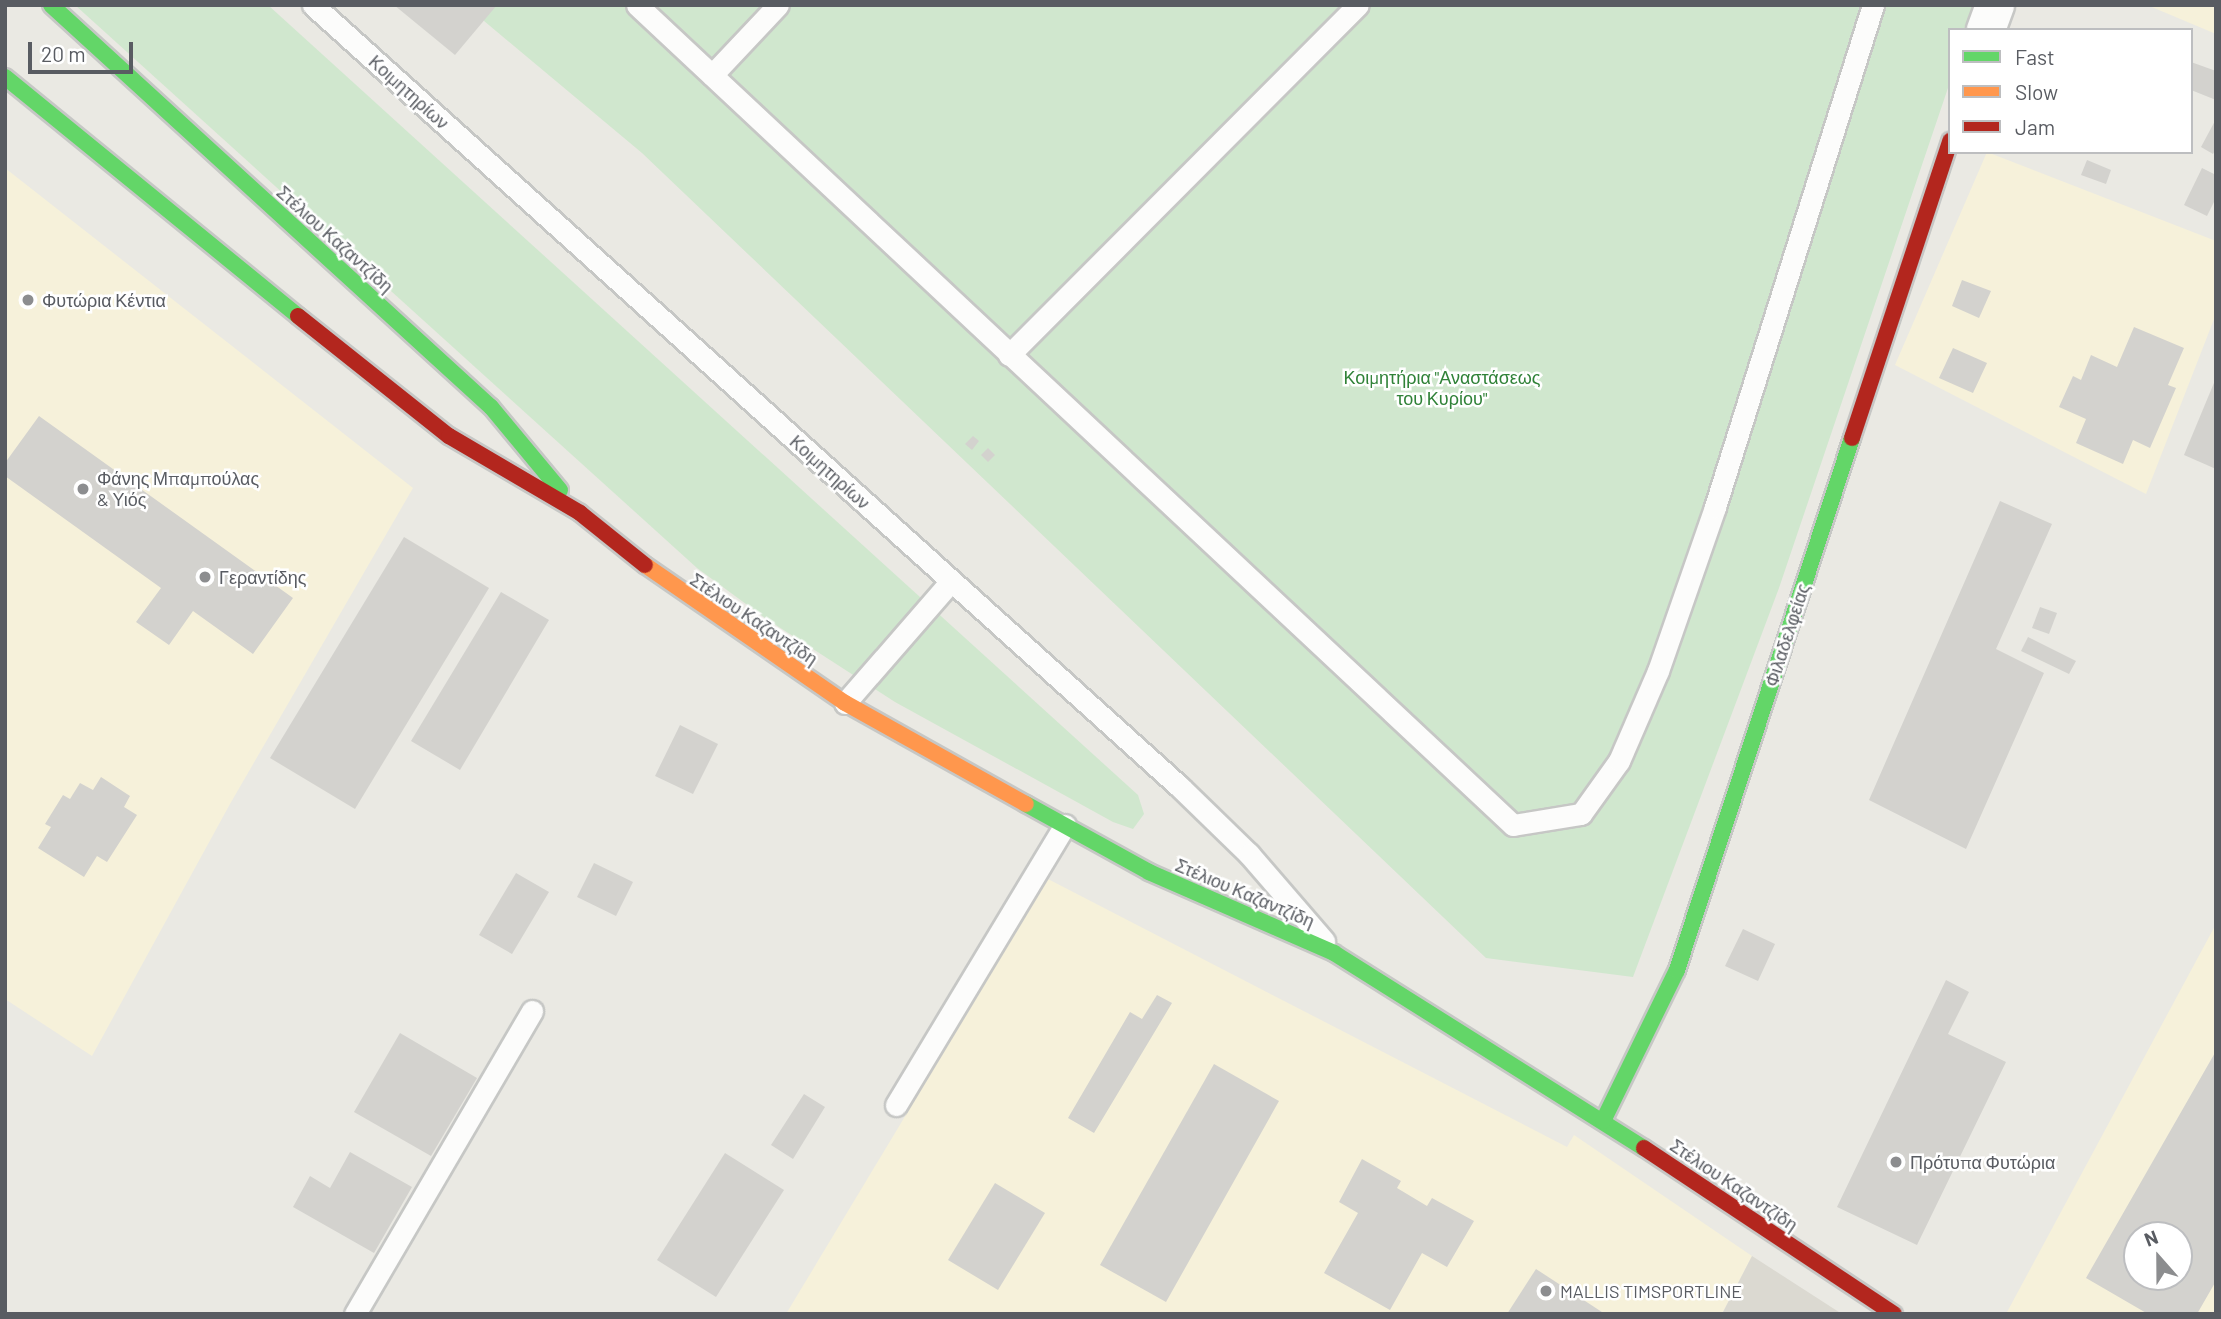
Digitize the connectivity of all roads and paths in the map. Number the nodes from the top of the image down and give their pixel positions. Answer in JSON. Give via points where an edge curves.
{"nodes":[{"id":1,"x":51,"y":5,"type":"edge"},
{"id":2,"x":313,"y":5,"type":"edge"},
{"id":3,"x":637,"y":5,"type":"edge"},
{"id":4,"x":778,"y":5,"type":"edge"},
{"id":5,"x":1358,"y":5,"type":"edge"},
{"id":6,"x":1873,"y":5,"type":"edge"},
{"id":7,"x":1994,"y":5,"type":"edge"},
{"id":8,"x":1987,"y":28,"type":"edge"},
{"id":9,"x":712,"y":75,"type":"junction"},
{"id":10,"x":5,"y":77,"type":"edge"},
{"id":11,"x":1948,"y":147,"type":"edge"},
{"id":12,"x":1009,"y":355,"type":"junction"},
{"id":13,"x":580,"y":513,"type":"junction"},
{"id":14,"x":951,"y":581,"type":"junction"},
{"id":15,"x":845,"y":703,"type":"junction"},
{"id":16,"x":1065,"y":825,"type":"junction"},
{"id":17,"x":1334,"y":953,"type":"junction"},
{"id":18,"x":532,"y":1011,"type":"dead end"},
{"id":19,"x":896,"y":1105,"type":"dead end"},
{"id":20,"x":1603,"y":1121,"type":"junction"},
{"id":21,"x":355,"y":1314,"type":"edge"},
{"id":22,"x":1894,"y":1314,"type":"edge"}],
"edges":[{"from":1,"to":13,"type":"main road","name":"Στέλιου Καζαντζίδη","via":[[491,407]]},
{"from":2,"to":14,"type":"lane","name":"Κοιμητηρίων"},
{"from":3,"to":9,"type":"lane"},
{"from":4,"to":9,"type":"lane"},
{"from":5,"to":12,"type":"lane"},
{"from":6,"to":12,"type":"lane","via":[[1716,507],[1658,671],[1619,761],[1581,814],[1513,825]]},
{"from":7,"to":8,"type":"street"},
{"from":9,"to":12,"type":"lane"},
{"from":10,"to":13,"type":"main road","name":"Στέλιου Καζαντζίδη","via":[[141,192],[449,436]]},
{"from":11,"to":20,"type":"main road","name":"Φιλαδελφείας","via":[[1676,970]]},
{"from":13,"to":15,"type":"main road","name":"Στέλιου Καζαντζίδη","via":[[671,586]]},
{"from":14,"to":15,"type":"lane"},
{"from":14,"to":17,"type":"lane","name":"Κοιμητηρίων","via":[[1190,797],[1249,855]]},
{"from":15,"to":16,"type":"main road","name":"Στέλιου Καζαντζίδη"},
{"from":16,"to":17,"type":"main road","name":"Στέλιου Καζαντζίδη","via":[[1149,872]]},
{"from":16,"to":19,"type":"lane"},
{"from":17,"to":20,"type":"main road","name":"Στέλιου Καζαντζίδη"},
{"from":18,"to":21,"type":"lane"},
{"from":20,"to":22,"type":"main road","name":"Στέλιου Καζαντζίδη"}]}
